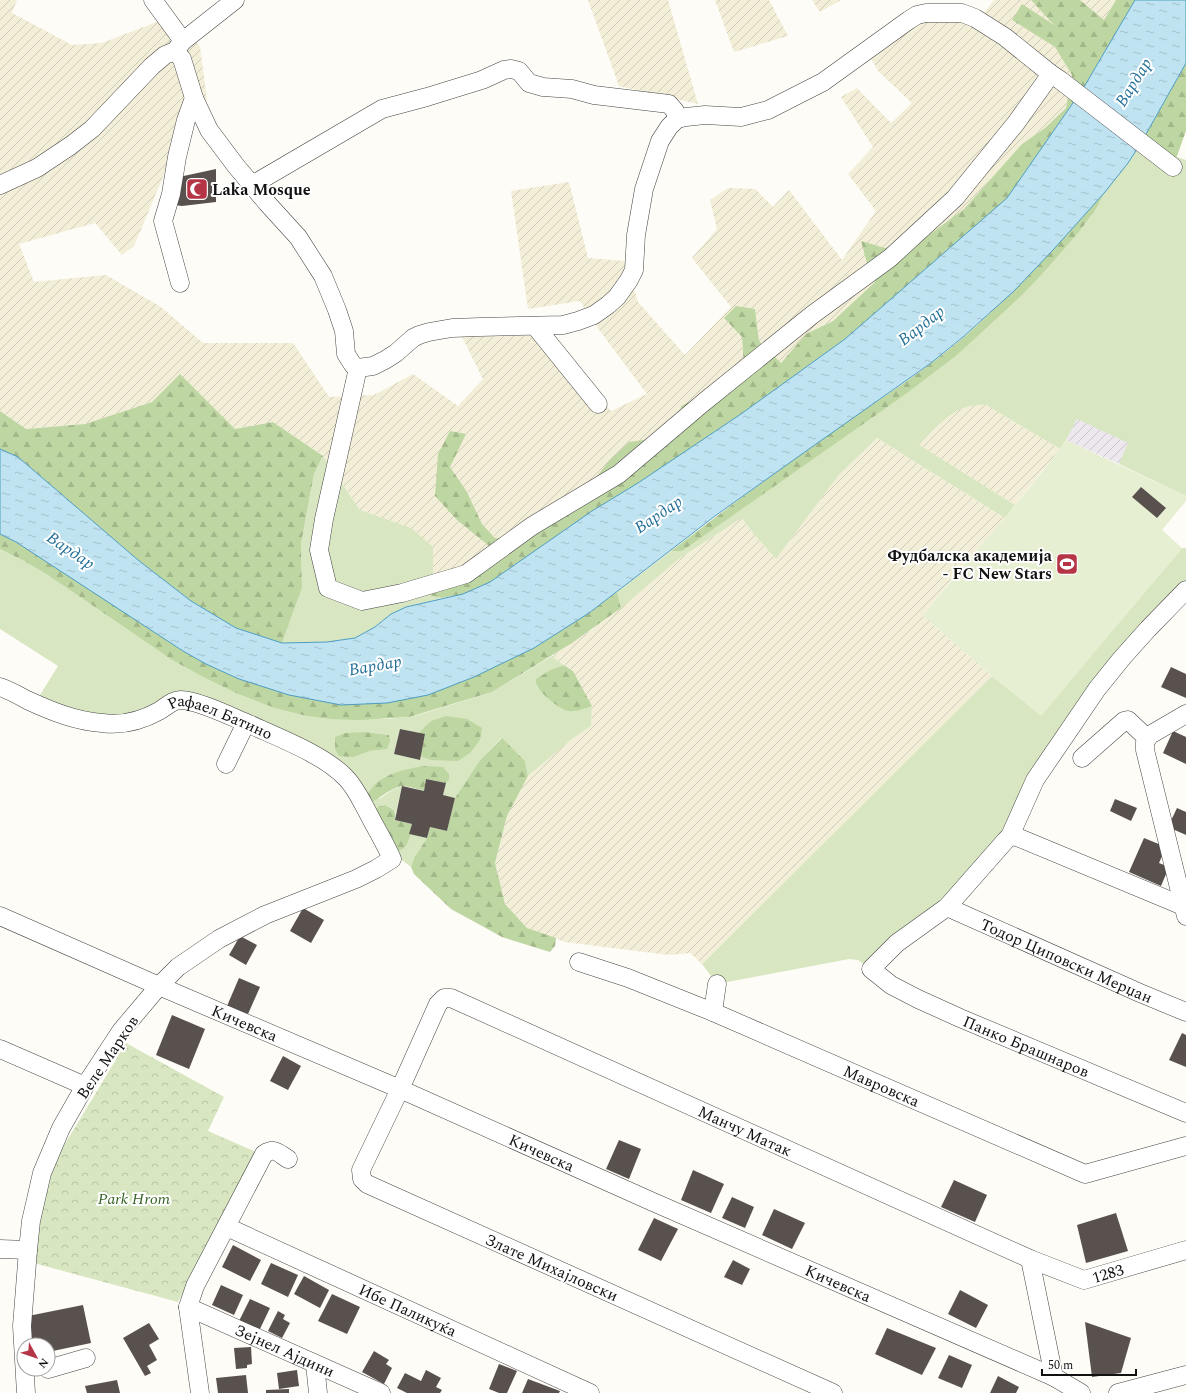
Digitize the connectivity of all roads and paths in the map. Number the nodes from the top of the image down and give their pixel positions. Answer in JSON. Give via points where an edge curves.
{"nodes":[{"id":1,"x":153,"y":0,"type":"edge"},
{"id":2,"x":235,"y":0,"type":"edge"},
{"id":3,"x":179,"y":46,"type":"junction"},
{"id":4,"x":1055,"y":77,"type":"junction"},
{"id":5,"x":194,"y":98,"type":"junction"},
{"id":6,"x":676,"y":119,"type":"junction"},
{"id":7,"x":1173,"y":167,"type":"dead end"},
{"id":8,"x":0,"y":185,"type":"edge"},
{"id":9,"x":252,"y":185,"type":"junction"},
{"id":10,"x":180,"y":283,"type":"dead end"},
{"id":11,"x":535,"y":326,"type":"junction"},
{"id":12,"x":358,"y":368,"type":"junction"},
{"id":13,"x":598,"y":404,"type":"dead end"},
{"id":14,"x":1186,"y":590,"type":"edge"},
{"id":15,"x":0,"y":687,"type":"edge"},
{"id":16,"x":1186,"y":714,"type":"edge"},
{"id":17,"x":246,"y":723,"type":"junction"},
{"id":18,"x":1148,"y":736,"type":"junction"},
{"id":19,"x":1082,"y":758,"type":"dead end"},
{"id":20,"x":226,"y":764,"type":"dead end"},
{"id":21,"x":1010,"y":836,"type":"junction"},
{"id":22,"x":392,"y":860,"type":"joint"},
{"id":23,"x":947,"y":907,"type":"junction"},
{"id":24,"x":1185,"y":911,"type":"edge"},
{"id":25,"x":0,"y":916,"type":"edge"},
{"id":26,"x":579,"y":962,"type":"dead end"},
{"id":27,"x":717,"y":984,"type":"dead end"},
{"id":28,"x":159,"y":986,"type":"junction"},
{"id":29,"x":714,"y":1012,"type":"junction"},
{"id":30,"x":1186,"y":1012,"type":"edge"},
{"id":31,"x":0,"y":1048,"type":"edge"},
{"id":32,"x":85,"y":1086,"type":"junction"},
{"id":33,"x":400,"y":1089,"type":"junction"},
{"id":34,"x":1186,"y":1113,"type":"edge"},
{"id":35,"x":1186,"y":1146,"type":"edge"},
{"id":36,"x":288,"y":1159,"type":"dead end"},
{"id":37,"x":227,"y":1227,"type":"junction"},
{"id":38,"x":0,"y":1248,"type":"edge"},
{"id":39,"x":28,"y":1250,"type":"junction"},
{"id":40,"x":1186,"y":1250,"type":"edge"},
{"id":41,"x":1030,"y":1259,"type":"junction"},
{"id":42,"x":188,"y":1307,"type":"junction"},
{"id":43,"x":86,"y":1358,"type":"dead end"},
{"id":44,"x":315,"y":1364,"type":"junction"},
{"id":45,"x":56,"y":1367,"type":"edge"},
{"id":46,"x":1186,"y":1375,"type":"edge"},
{"id":47,"x":36,"y":1377,"type":"edge"},
{"id":48,"x":1054,"y":1377,"type":"junction"},
{"id":49,"x":25,"y":1384,"type":"edge"},
{"id":50,"x":200,"y":1393,"type":"edge"},
{"id":51,"x":318,"y":1393,"type":"edge"},
{"id":52,"x":381,"y":1393,"type":"edge"},
{"id":53,"x":590,"y":1393,"type":"edge"},
{"id":54,"x":833,"y":1393,"type":"edge"},
{"id":55,"x":1081,"y":1393,"type":"edge"},
{"id":56,"x":1118,"y":1393,"type":"edge"}],
"edges":[{"from":1,"to":3,"type":"street"},
{"from":2,"to":3,"type":"street"},
{"from":3,"to":5,"type":"street"},
{"from":3,"to":8,"type":"street","via":[[152,66],[92,129],[37,168]]},
{"from":4,"to":6,"type":"street","via":[[1005,37],[976,18],[962,13],[926,13],[916,15],[823,82],[768,110],[741,117],[705,115]]},
{"from":4,"to":7,"type":"street"},
{"from":4,"to":12,"type":"street","via":[[955,198],[890,258],[812,315],[619,474],[532,526],[466,574],[402,593],[362,601],[328,588],[319,550]]},
{"from":5,"to":9,"type":"street","via":[[210,130]]},
{"from":5,"to":10,"type":"street","via":[[186,120],[163,221]]},
{"from":6,"to":9,"type":"street","via":[[675,111],[669,104],[543,87],[529,83],[519,71],[504,70],[482,80],[382,109]]},
{"from":6,"to":11,"type":"street","via":[[660,142],[646,183],[636,235],[634,270],[629,280],[608,305],[594,315],[563,325]]},
{"from":9,"to":12,"type":"street","via":[[298,237],[323,276],[340,317],[346,354]]},
{"from":11,"to":12,"type":"street","via":[[480,326],[419,334],[385,360],[373,366]]},
{"from":11,"to":13,"type":"street"},
{"from":14,"to":21,"type":"street","via":[[1122,658],[1097,689],[1035,780]]},
{"from":15,"to":17,"type":"street","name":"Рафаел Батино","via":[[53,711],[86,722],[128,723],[180,700],[228,714]]},
{"from":16,"to":18,"type":"street"},
{"from":17,"to":20,"type":"street"},
{"from":17,"to":22,"type":"street","name":"Рафаел Батино","via":[[296,745],[338,770],[355,790]]},
{"from":18,"to":19,"type":"street","via":[[1128,720],[1124,721]]},
{"from":18,"to":24,"type":"street","via":[[1145,750]]},
{"from":21,"to":23,"type":"street"},
{"from":21,"to":24,"type":"street"},
{"from":22,"to":28,"type":"street","name":"Веле Марков","via":[[356,879],[264,915],[219,939],[178,967]]},
{"from":23,"to":30,"type":"street","name":"Тодор Циповски Мерџан","via":[[1140,994]]},
{"from":23,"to":34,"type":"street","name":"Панко Брашнаров","via":[[897,943],[871,970],[891,985],[939,1009]]},
{"from":25,"to":28,"type":"street","name":"Кичевска"},
{"from":26,"to":29,"type":"street","name":"Мавровска","via":[[628,978]]},
{"from":27,"to":29,"type":"street"},
{"from":28,"to":32,"type":"street","name":"Веле Марков","via":[[121,1031]]},
{"from":28,"to":33,"type":"street","name":"Кичевска"},
{"from":29,"to":35,"type":"street","name":"Мавровска","via":[[1085,1174]]},
{"from":31,"to":32,"type":"street"},
{"from":32,"to":39,"type":"street","name":"Веле Марков","via":[[61,1128],[42,1173],[31,1221]]},
{"from":33,"to":41,"type":"street","name":"Манчу Матак","via":[[438,1004],[444,998],[451,998]]},
{"from":33,"to":48,"type":"street","name":"Кичевска"},
{"from":33,"to":54,"type":"street","name":"Злате Михајловски","via":[[361,1170],[362,1179],[367,1184]]},
{"from":36,"to":37,"type":"street","via":[[274,1150],[264,1154]]},
{"from":37,"to":42,"type":"street","via":[[195,1286]]},
{"from":37,"to":53,"type":"street","name":"Ибе Паликуќа"},
{"from":38,"to":39,"type":"street"},
{"from":39,"to":49,"type":"street","name":"Веле Марков","via":[[22,1326]]},
{"from":40,"to":41,"type":"street","name":"1283","via":[[1084,1280]]},
{"from":41,"to":48,"type":"street"},
{"from":42,"to":44,"type":"street","name":"Зејнел Ајдини"},
{"from":42,"to":50,"type":"street"},
{"from":43,"to":45,"type":"street"},
{"from":44,"to":51,"type":"street"},
{"from":44,"to":52,"type":"street","name":"Зејнел Ајдини"},
{"from":46,"to":56,"type":"street"},
{"from":47,"to":49,"type":"street"},
{"from":48,"to":55,"type":"street","name":"Кичевска"}]}
